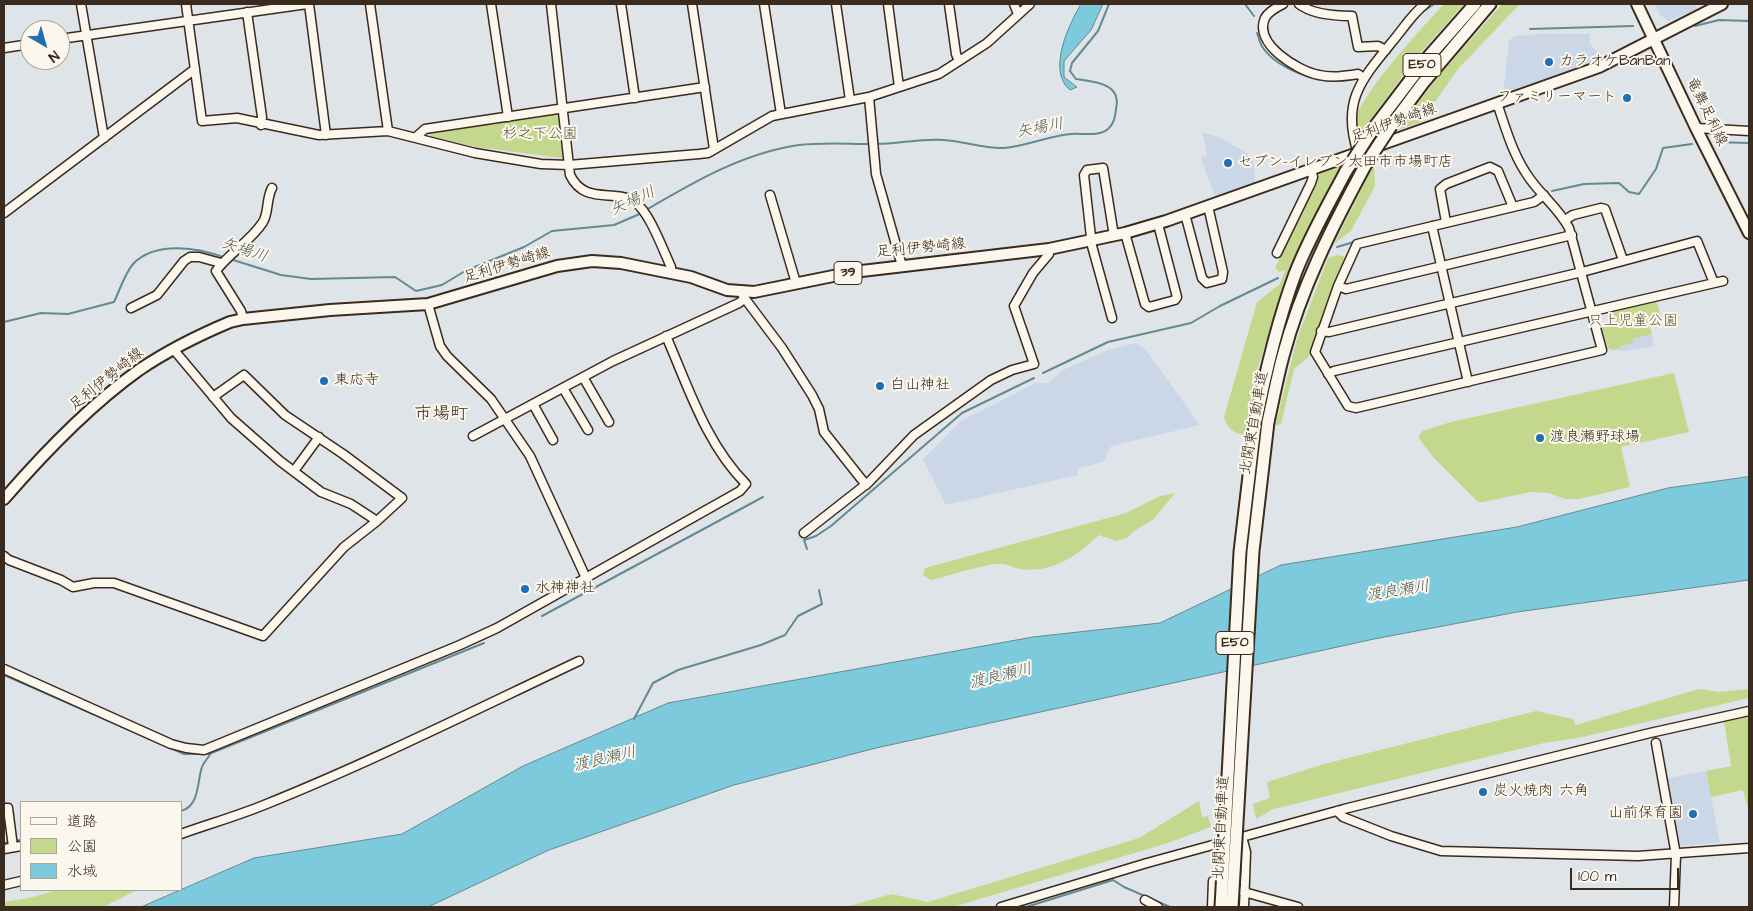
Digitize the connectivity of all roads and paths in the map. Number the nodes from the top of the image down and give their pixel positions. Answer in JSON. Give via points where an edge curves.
{"nodes":[{"id":1,"x":81,"y":4,"type":"edge"},
{"id":2,"x":186,"y":4,"type":"edge"},
{"id":3,"x":308,"y":4,"type":"edge"},
{"id":4,"x":370,"y":4,"type":"edge"},
{"id":5,"x":491,"y":4,"type":"edge"},
{"id":6,"x":550,"y":4,"type":"edge"},
{"id":7,"x":621,"y":4,"type":"edge"},
{"id":8,"x":692,"y":4,"type":"edge"},
{"id":9,"x":764,"y":4,"type":"edge"},
{"id":10,"x":836,"y":4,"type":"edge"},
{"id":11,"x":888,"y":4,"type":"edge"},
{"id":12,"x":949,"y":4,"type":"edge"},
{"id":13,"x":1014,"y":4,"type":"edge"},
{"id":14,"x":1030,"y":4,"type":"edge"},
{"id":15,"x":1283,"y":4,"type":"edge"},
{"id":16,"x":1299,"y":4,"type":"edge"},
{"id":17,"x":1425,"y":4,"type":"edge"},
{"id":18,"x":1475,"y":4,"type":"edge"},
{"id":19,"x":1490,"y":4,"type":"edge"},
{"id":20,"x":1637,"y":4,"type":"edge"},
{"id":21,"x":1722,"y":4,"type":"edge"},
{"id":22,"x":246,"y":12,"type":"junction"},
{"id":23,"x":1018,"y":14,"type":"junction"},
{"id":24,"x":189,"y":21,"type":"junction"},
{"id":25,"x":86,"y":36,"type":"junction"},
{"id":26,"x":70,"y":38,"type":"edge"},
{"id":27,"x":1654,"y":39,"type":"junction"},
{"id":28,"x":20,"y":46,"type":"edge"},
{"id":29,"x":4,"y":48,"type":"edge"},
{"id":30,"x":1386,"y":50,"type":"junction"},
{"id":31,"x":959,"y":61,"type":"junction"},
{"id":32,"x":195,"y":69,"type":"junction"},
{"id":33,"x":1364,"y":78,"type":"junction"},
{"id":34,"x":705,"y":87,"type":"junction"},
{"id":35,"x":899,"y":87,"type":"junction"},
{"id":36,"x":869,"y":97,"type":"junction"},
{"id":37,"x":635,"y":98,"type":"junction"},
{"id":38,"x":850,"y":100,"type":"junction"},
{"id":39,"x":1497,"y":103,"type":"junction"},
{"id":40,"x":563,"y":110,"type":"junction"},
{"id":41,"x":781,"y":114,"type":"junction"},
{"id":42,"x":508,"y":117,"type":"junction"},
{"id":43,"x":261,"y":125,"type":"junction"},
{"id":44,"x":1696,"y":128,"type":"junction"},
{"id":45,"x":388,"y":131,"type":"junction"},
{"id":46,"x":1749,"y":131,"type":"edge"},
{"id":47,"x":326,"y":135,"type":"junction"},
{"id":48,"x":416,"y":137,"type":"junction"},
{"id":49,"x":104,"y":138,"type":"junction"},
{"id":50,"x":714,"y":149,"type":"junction"},
{"id":51,"x":1358,"y":153,"type":"junction"},
{"id":52,"x":569,"y":166,"type":"junction"},
{"id":53,"x":1311,"y":169,"type":"junction"},
{"id":54,"x":272,"y":188,"type":"dead end"},
{"id":55,"x":770,"y":195,"type":"dead end"},
{"id":56,"x":1544,"y":195,"type":"junction"},
{"id":57,"x":1208,"y":206,"type":"junction"},
{"id":58,"x":1513,"y":207,"type":"junction"},
{"id":59,"x":4,"y":213,"type":"edge"},
{"id":60,"x":1185,"y":214,"type":"junction"},
{"id":61,"x":1565,"y":220,"type":"junction"},
{"id":62,"x":1446,"y":222,"type":"junction"},
{"id":63,"x":1158,"y":224,"type":"junction"},
{"id":64,"x":1432,"y":226,"type":"junction"},
{"id":65,"x":1125,"y":233,"type":"junction"},
{"id":66,"x":1749,"y":233,"type":"edge"},
{"id":67,"x":1572,"y":235,"type":"junction"},
{"id":68,"x":1114,"y":236,"type":"junction"},
{"id":69,"x":1092,"y":241,"type":"junction"},
{"id":70,"x":1048,"y":249,"type":"junction"},
{"id":71,"x":1277,"y":253,"type":"dead end"},
{"id":72,"x":1623,"y":260,"type":"junction"},
{"id":73,"x":221,"y":263,"type":"junction"},
{"id":74,"x":902,"y":266,"type":"junction"},
{"id":75,"x":1442,"y":266,"type":"junction"},
{"id":76,"x":1582,"y":272,"type":"junction"},
{"id":77,"x":671,"y":273,"type":"junction"},
{"id":78,"x":1723,"y":281,"type":"dead end"},
{"id":79,"x":796,"y":283,"type":"junction"},
{"id":80,"x":1714,"y":283,"type":"junction"},
{"id":81,"x":1338,"y":286,"type":"junction"},
{"id":82,"x":743,"y":296,"type":"junction"},
{"id":83,"x":1450,"y":303,"type":"junction"},
{"id":84,"x":428,"y":304,"type":"junction"},
{"id":85,"x":131,"y":308,"type":"dead end"},
{"id":86,"x":1592,"y":311,"type":"junction"},
{"id":87,"x":1112,"y":318,"type":"dead end"},
{"id":88,"x":243,"y":319,"type":"junction"},
{"id":89,"x":1321,"y":331,"type":"junction"},
{"id":90,"x":666,"y":336,"type":"junction"},
{"id":91,"x":1459,"y":342,"type":"junction"},
{"id":92,"x":174,"y":350,"type":"junction"},
{"id":93,"x":1328,"y":374,"type":"junction"},
{"id":94,"x":583,"y":377,"type":"junction"},
{"id":95,"x":1468,"y":382,"type":"junction"},
{"id":96,"x":563,"y":388,"type":"junction"},
{"id":97,"x":213,"y":397,"type":"junction"},
{"id":98,"x":533,"y":404,"type":"junction"},
{"id":99,"x":506,"y":420,"type":"junction"},
{"id":100,"x":609,"y":422,"type":"dead end"},
{"id":101,"x":588,"y":430,"type":"dead end"},
{"id":102,"x":473,"y":436,"type":"dead end"},
{"id":103,"x":319,"y":437,"type":"junction"},
{"id":104,"x":553,"y":440,"type":"dead end"},
{"id":105,"x":294,"y":471,"type":"junction"},
{"id":106,"x":866,"y":484,"type":"junction"},
{"id":107,"x":4,"y":499,"type":"edge"},
{"id":108,"x":377,"y":521,"type":"junction"},
{"id":109,"x":804,"y":532,"type":"dead end"},
{"id":110,"x":4,"y":556,"type":"edge"},
{"id":111,"x":586,"y":578,"type":"junction"},
{"id":112,"x":579,"y":662,"type":"dead end"},
{"id":113,"x":4,"y":669,"type":"edge"},
{"id":114,"x":1749,"y":711,"type":"edge"},
{"id":115,"x":1656,"y":743,"type":"dead end"},
{"id":116,"x":4,"y":808,"type":"edge"},
{"id":117,"x":1337,"y":811,"type":"junction"},
{"id":118,"x":182,"y":834,"type":"edge"},
{"id":119,"x":1242,"y":836,"type":"junction"},
{"id":120,"x":17,"y":846,"type":"edge"},
{"id":121,"x":1749,"y":848,"type":"edge"},
{"id":122,"x":4,"y":849,"type":"edge"},
{"id":123,"x":1676,"y":855,"type":"junction"},
{"id":124,"x":20,"y":881,"type":"edge"},
{"id":125,"x":4,"y":885,"type":"edge"},
{"id":126,"x":1245,"y":893,"type":"junction"},
{"id":127,"x":1145,"y":900,"type":"dead end"},
{"id":128,"x":1001,"y":907,"type":"edge"},
{"id":129,"x":1158,"y":907,"type":"edge"},
{"id":130,"x":1212,"y":907,"type":"edge"},
{"id":131,"x":1221,"y":907,"type":"edge"},
{"id":132,"x":1232,"y":907,"type":"edge"},
{"id":133,"x":1244,"y":907,"type":"edge"},
{"id":134,"x":1298,"y":907,"type":"edge"},
{"id":135,"x":1674,"y":907,"type":"edge"}],
"edges":[{"from":1,"to":25,"type":"street"},
{"from":2,"to":24,"type":"street"},
{"from":3,"to":22,"type":"street"},
{"from":3,"to":47,"type":"street"},
{"from":4,"to":45,"type":"street"},
{"from":5,"to":42,"type":"street"},
{"from":6,"to":40,"type":"street"},
{"from":7,"to":37,"type":"street"},
{"from":8,"to":34,"type":"street"},
{"from":9,"to":41,"type":"street"},
{"from":10,"to":38,"type":"street"},
{"from":11,"to":35,"type":"street"},
{"from":12,"to":31,"type":"street"},
{"from":13,"to":23,"type":"street"},
{"from":14,"to":23,"type":"street"},
{"from":15,"to":33,"type":"street","via":[[1263,21],[1265,36],[1275,52],[1318,75],[1358,74]]},
{"from":16,"to":30,"type":"street","via":[[1333,16],[1352,16],[1358,47],[1378,46]]},
{"from":17,"to":30,"type":"street"},
{"from":18,"to":131,"type":"highway","name":"北関東自動車道","number":"E50","bridge":true,"via":[[1424,62],[1346,171],[1318,224],[1286,302],[1265,376],[1255,425],[1240,552]]},
{"from":19,"to":132,"type":"highway","name":"北関東自動車道","number":"E50","bridge":true,"via":[[1429,76],[1366,164],[1309,279],[1283,355],[1268,422],[1253,551]]},
{"from":20,"to":27,"type":"main road","name":"竜舞足利線"},
{"from":21,"to":27,"type":"main road","name":"足利伊勢崎線","number":"39"},
{"from":22,"to":24,"type":"street"},
{"from":22,"to":43,"type":"street"},
{"from":23,"to":31,"type":"street","via":[[986,43]]},
{"from":24,"to":25,"type":"street"},
{"from":24,"to":32,"type":"street"},
{"from":25,"to":26,"type":"street"},
{"from":25,"to":49,"type":"street"},
{"from":27,"to":39,"type":"main road","name":"足利伊勢崎線","number":"39","via":[[1599,67]]},
{"from":27,"to":44,"type":"main road","name":"竜舞足利線"},
{"from":28,"to":29,"type":"street"},
{"from":30,"to":33,"type":"street"},
{"from":31,"to":35,"type":"street","via":[[939,74]]},
{"from":32,"to":43,"type":"street","via":[[202,121],[237,118]]},
{"from":32,"to":49,"type":"street"},
{"from":33,"to":51,"type":"street","via":[[1350,120]]},
{"from":34,"to":37,"type":"street"},
{"from":34,"to":50,"type":"street"},
{"from":35,"to":36,"type":"street"},
{"from":36,"to":38,"type":"street"},
{"from":36,"to":74,"type":"street","via":[[876,174]]},
{"from":37,"to":40,"type":"street"},
{"from":38,"to":41,"type":"street"},
{"from":39,"to":51,"type":"main road","name":"足利伊勢崎線","number":"39"},
{"from":39,"to":56,"type":"street","via":[[1513,150]]},
{"from":40,"to":42,"type":"street"},
{"from":40,"to":52,"type":"street"},
{"from":41,"to":50,"type":"street","via":[[765,119]]},
{"from":42,"to":48,"type":"street","via":[[425,129]]},
{"from":43,"to":47,"type":"street"},
{"from":44,"to":46,"type":"street"},
{"from":44,"to":66,"type":"main road","name":"竜舞足利線"},
{"from":45,"to":47,"type":"street"},
{"from":45,"to":48,"type":"street"},
{"from":48,"to":52,"type":"street","via":[[485,154]]},
{"from":49,"to":59,"type":"street"},
{"from":50,"to":52,"type":"street","via":[[699,154]]},
{"from":51,"to":53,"type":"main road","name":"足利伊勢崎線","number":"39"},
{"from":52,"to":77,"type":"street","via":[[573,181],[585,191],[628,199],[641,209],[671,267]]},
{"from":53,"to":57,"type":"main road","name":"足利伊勢崎線","number":"39"},
{"from":53,"to":71,"type":"street","via":[[1311,183]]},
{"from":54,"to":73,"type":"street","via":[[262,224]]},
{"from":55,"to":79,"type":"street"},
{"from":56,"to":58,"type":"street","via":[[1537,201]]},
{"from":56,"to":61,"type":"street"},
{"from":57,"to":60,"type":"main road","name":"足利伊勢崎線","number":"39"},
{"from":57,"to":60,"type":"street","via":[[1222,280],[1207,283],[1202,278]]},
{"from":58,"to":62,"type":"street"},
{"from":58,"to":62,"type":"street","via":[[1498,171],[1490,167],[1440,189]]},
{"from":60,"to":63,"type":"main road","name":"足利伊勢崎線","number":"39"},
{"from":61,"to":67,"type":"street"},
{"from":61,"to":72,"type":"street","via":[[1573,215],[1605,209]]},
{"from":62,"to":64,"type":"street"},
{"from":63,"to":65,"type":"main road","name":"足利伊勢崎線","number":"39"},
{"from":63,"to":65,"type":"street","via":[[1177,297],[1175,300],[1149,307],[1145,304]]},
{"from":64,"to":75,"type":"street"},
{"from":64,"to":81,"type":"street","via":[[1357,244]]},
{"from":65,"to":68,"type":"main road","name":"足利伊勢崎線","number":"39"},
{"from":67,"to":75,"type":"street"},
{"from":67,"to":76,"type":"street"},
{"from":68,"to":69,"type":"main road","name":"足利伊勢崎線","number":"39"},
{"from":68,"to":69,"type":"street","via":[[1103,168],[1087,170],[1084,175]]},
{"from":69,"to":70,"type":"main road","name":"足利伊勢崎線","number":"39"},
{"from":69,"to":87,"type":"street"},
{"from":70,"to":74,"type":"main road","name":"足利伊勢崎線","number":"39"},
{"from":70,"to":106,"type":"street","via":[[1049,254],[1033,273],[1014,306],[1034,364],[991,380],[914,435]]},
{"from":72,"to":76,"type":"street"},
{"from":72,"to":80,"type":"street","via":[[1697,241]]},
{"from":73,"to":85,"type":"street","via":[[190,257],[157,295]]},
{"from":73,"to":88,"type":"street","via":[[216,271]]},
{"from":74,"to":79,"type":"main road","name":"足利伊勢崎線","number":"39"},
{"from":75,"to":81,"type":"street","via":[[1346,289]]},
{"from":75,"to":83,"type":"street"},
{"from":76,"to":83,"type":"street"},
{"from":76,"to":86,"type":"street"},
{"from":77,"to":82,"type":"main road","name":"足利伊勢崎線","number":"39"},
{"from":77,"to":84,"type":"main road","name":"足利伊勢崎線","number":"39","via":[[621,263],[577,262]]},
{"from":78,"to":80,"type":"street"},
{"from":79,"to":82,"type":"main road","name":"足利伊勢崎線","number":"39"},
{"from":80,"to":86,"type":"street"},
{"from":81,"to":89,"type":"street"},
{"from":82,"to":90,"type":"street","via":[[739,303]]},
{"from":82,"to":106,"type":"street","via":[[812,394],[824,432]]},
{"from":83,"to":89,"type":"street","via":[[1329,332]]},
{"from":83,"to":91,"type":"street"},
{"from":84,"to":88,"type":"main road","name":"足利伊勢崎線","number":"39"},
{"from":84,"to":99,"type":"street","via":[[440,346],[491,399]]},
{"from":86,"to":91,"type":"street"},
{"from":86,"to":95,"type":"street","via":[[1602,347],[1600,352]]},
{"from":88,"to":92,"type":"main road","name":"足利伊勢崎線","number":"39"},
{"from":89,"to":93,"type":"street","via":[[1315,352]]},
{"from":90,"to":94,"type":"street"},
{"from":90,"to":111,"type":"street","via":[[701,419],[746,484],[740,492]]},
{"from":91,"to":93,"type":"street"},
{"from":91,"to":95,"type":"street"},
{"from":92,"to":97,"type":"street"},
{"from":92,"to":107,"type":"main road","name":"足利伊勢崎線","number":"39","via":[[119,386],[50,449]]},
{"from":93,"to":95,"type":"street","via":[[1352,408]]},
{"from":94,"to":96,"type":"street"},
{"from":94,"to":100,"type":"street"},
{"from":96,"to":98,"type":"street"},
{"from":96,"to":101,"type":"street"},
{"from":97,"to":103,"type":"street","via":[[244,375],[285,415]]},
{"from":97,"to":105,"type":"street","via":[[231,418]]},
{"from":98,"to":99,"type":"street"},
{"from":98,"to":104,"type":"street"},
{"from":99,"to":102,"type":"street"},
{"from":99,"to":111,"type":"street","via":[[542,478]]},
{"from":103,"to":105,"type":"street"},
{"from":103,"to":108,"type":"street","via":[[402,498]]},
{"from":105,"to":108,"type":"street","via":[[321,492],[351,504]]},
{"from":106,"to":109,"type":"street"},
{"from":108,"to":110,"type":"street","via":[[344,546],[263,636],[114,583],[73,587]]},
{"from":111,"to":113,"type":"street","via":[[460,645],[204,750],[171,744]]},
{"from":112,"to":118,"type":"street","via":[[323,780]]},
{"from":114,"to":117,"type":"street"},
{"from":115,"to":123,"type":"street"},
{"from":116,"to":120,"type":"street","via":[[8,808]]},
{"from":117,"to":119,"type":"street"},
{"from":117,"to":123,"type":"street","via":[[1343,817],[1391,836],[1441,851]]},
{"from":119,"to":126,"type":"street","via":[[1246,852]]},
{"from":119,"to":128,"type":"street"},
{"from":120,"to":122,"type":"street"},
{"from":121,"to":123,"type":"street"},
{"from":123,"to":135,"type":"street"},
{"from":124,"to":125,"type":"street"},
{"from":126,"to":130,"type":"street","via":[[1213,882]]},
{"from":126,"to":133,"type":"street"},
{"from":126,"to":134,"type":"street"},
{"from":127,"to":129,"type":"street"}]}
